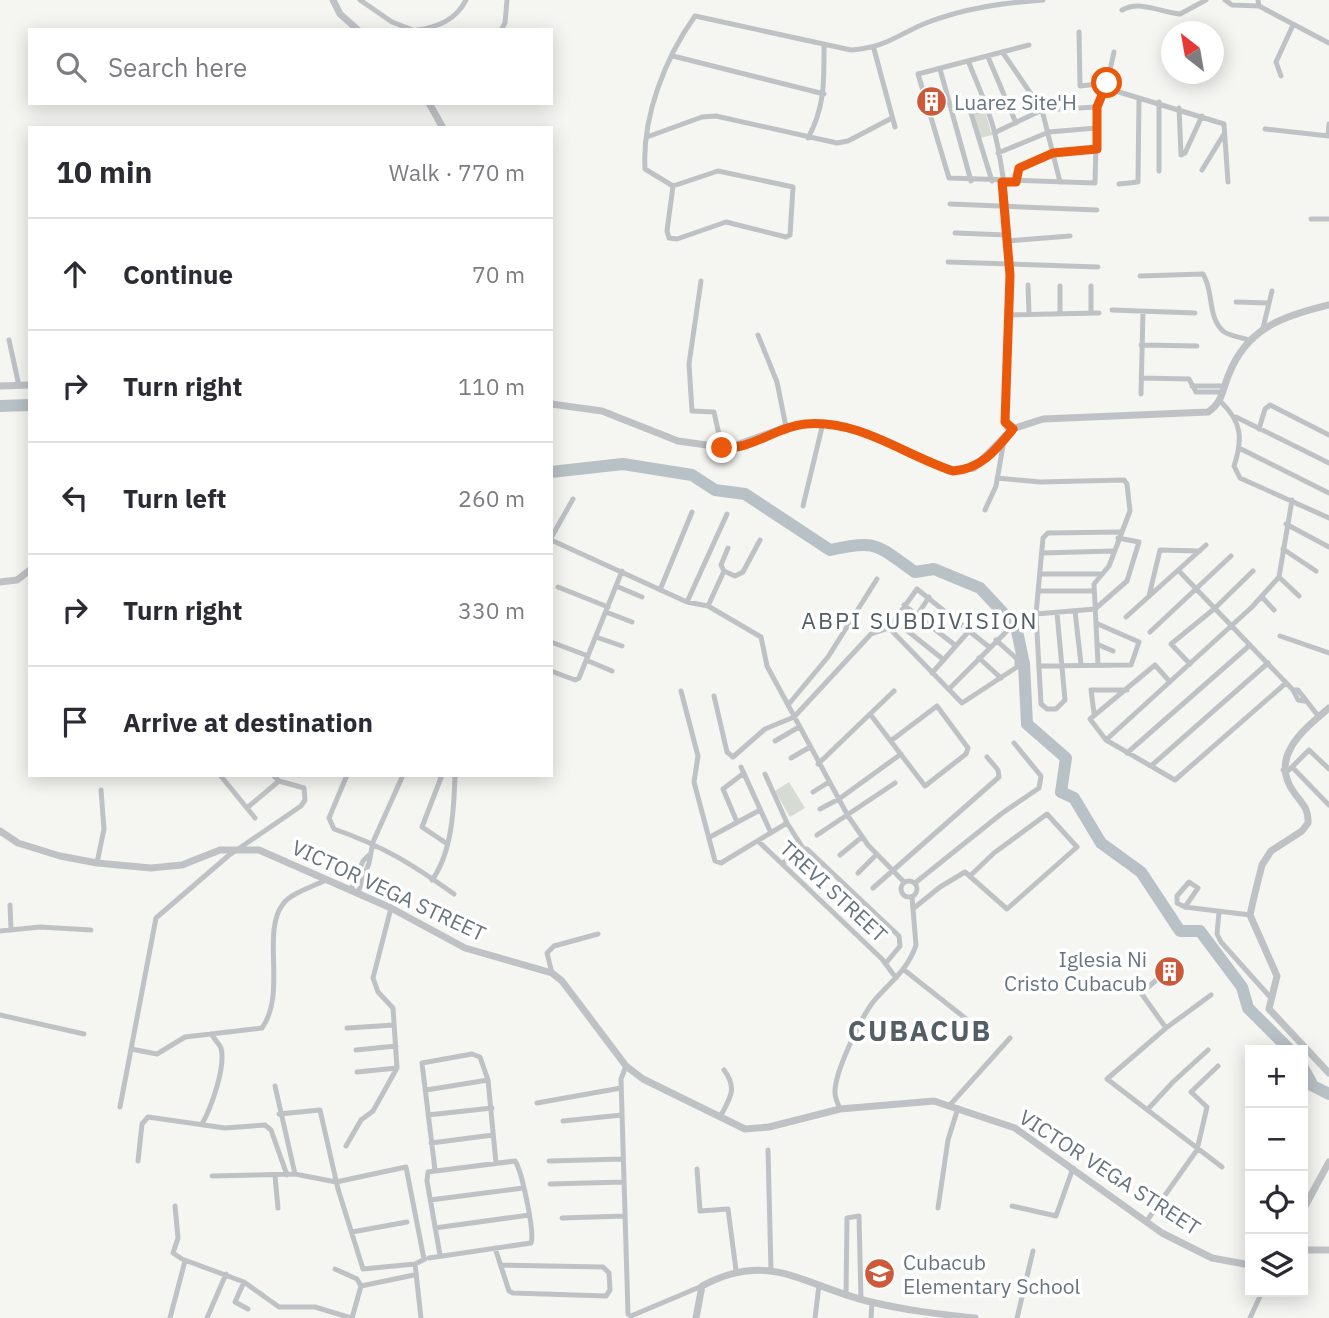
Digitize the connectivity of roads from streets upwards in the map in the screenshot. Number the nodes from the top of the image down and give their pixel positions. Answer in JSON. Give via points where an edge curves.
{"nodes":[{"id":1,"x":332,"y":0,"type":"edge"},
{"id":2,"x":360,"y":0,"type":"edge"},
{"id":3,"x":466,"y":0,"type":"edge"},
{"id":4,"x":508,"y":0,"type":"edge"},
{"id":5,"x":1043,"y":0,"type":"edge"},
{"id":6,"x":1206,"y":0,"type":"edge"},
{"id":7,"x":1225,"y":0,"type":"edge"},
{"id":8,"x":1258,"y":3,"type":"edge"},
{"id":9,"x":1122,"y":10,"type":"dead end"},
{"id":10,"x":1293,"y":24,"type":"junction"},
{"id":11,"x":356,"y":28,"type":"edge"},
{"id":12,"x":409,"y":28,"type":"edge"},
{"id":13,"x":422,"y":28,"type":"edge"},
{"id":14,"x":502,"y":28,"type":"edge"},
{"id":15,"x":1079,"y":32,"type":"dead end"},
{"id":16,"x":1329,"y":43,"type":"edge"},
{"id":17,"x":1029,"y":45,"type":"dead end"},
{"id":18,"x":824,"y":46,"type":"junction"},
{"id":19,"x":874,"y":49,"type":"junction"},
{"id":20,"x":1114,"y":52,"type":"dead end"},
{"id":21,"x":1003,"y":53,"type":"junction"},
{"id":22,"x":673,"y":55,"type":"junction"},
{"id":23,"x":988,"y":57,"type":"junction"},
{"id":24,"x":969,"y":63,"type":"junction"},
{"id":25,"x":940,"y":69,"type":"junction"},
{"id":26,"x":1281,"y":76,"type":"dead end"},
{"id":27,"x":1107,"y":86,"type":"junction"},
{"id":28,"x":824,"y":94,"type":"junction"},
{"id":29,"x":1139,"y":98,"type":"junction"},
{"id":30,"x":1158,"y":102,"type":"junction"},
{"id":31,"x":430,"y":105,"type":"edge"},
{"id":32,"x":1097,"y":107,"type":"junction"},
{"id":33,"x":987,"y":108,"type":"junction"},
{"id":34,"x":1179,"y":108,"type":"junction"},
{"id":35,"x":1042,"y":110,"type":"junction"},
{"id":36,"x":1202,"y":117,"type":"junction"},
{"id":37,"x":892,"y":118,"type":"junction"},
{"id":38,"x":1016,"y":123,"type":"junction"},
{"id":39,"x":1329,"y":124,"type":"edge"},
{"id":40,"x":442,"y":126,"type":"edge"},
{"id":41,"x":895,"y":127,"type":"dead end"},
{"id":42,"x":1096,"y":128,"type":"junction"},
{"id":43,"x":1265,"y":129,"type":"dead end"},
{"id":44,"x":1049,"y":132,"type":"junction"},
{"id":45,"x":995,"y":133,"type":"junction"},
{"id":46,"x":1224,"y":134,"type":"junction"},
{"id":47,"x":648,"y":136,"type":"junction"},
{"id":48,"x":1328,"y":136,"type":"edge"},
{"id":49,"x":808,"y":138,"type":"junction"},
{"id":50,"x":1097,"y":149,"type":"junction"},
{"id":51,"x":998,"y":153,"type":"junction"},
{"id":52,"x":1053,"y":153,"type":"junction"},
{"id":53,"x":1202,"y":170,"type":"dead end"},
{"id":54,"x":1159,"y":171,"type":"dead end"},
{"id":55,"x":971,"y":181,"type":"junction"},
{"id":56,"x":992,"y":181,"type":"junction"},
{"id":57,"x":1002,"y":182,"type":"junction"},
{"id":58,"x":1016,"y":182,"type":"junction"},
{"id":59,"x":1060,"y":182,"type":"junction"},
{"id":60,"x":1228,"y":182,"type":"dead end"},
{"id":61,"x":1118,"y":184,"type":"dead end"},
{"id":62,"x":673,"y":186,"type":"junction"},
{"id":63,"x":950,"y":204,"type":"dead end"},
{"id":64,"x":1005,"y":207,"type":"junction"},
{"id":65,"x":1097,"y":210,"type":"dead end"},
{"id":66,"x":1311,"y":219,"type":"dead end"},
{"id":67,"x":1329,"y":219,"type":"edge"},
{"id":68,"x":955,"y":233,"type":"dead end"},
{"id":69,"x":1070,"y":236,"type":"dead end"},
{"id":70,"x":1007,"y":238,"type":"junction"},
{"id":71,"x":948,"y":262,"type":"dead end"},
{"id":72,"x":1009,"y":263,"type":"junction"},
{"id":73,"x":1098,"y":267,"type":"dead end"},
{"id":74,"x":1140,"y":276,"type":"dead end"},
{"id":75,"x":701,"y":281,"type":"dead end"},
{"id":76,"x":1028,"y":285,"type":"dead end"},
{"id":77,"x":1059,"y":286,"type":"dead end"},
{"id":78,"x":1091,"y":286,"type":"dead end"},
{"id":79,"x":1272,"y":291,"type":"dead end"},
{"id":80,"x":1236,"y":302,"type":"dead end"},
{"id":81,"x":1268,"y":303,"type":"junction"},
{"id":82,"x":1329,"y":306,"type":"edge"},
{"id":83,"x":1112,"y":310,"type":"dead end"},
{"id":84,"x":1143,"y":311,"type":"junction"},
{"id":85,"x":1091,"y":313,"type":"junction"},
{"id":86,"x":1099,"y":313,"type":"dead end"},
{"id":87,"x":1195,"y":313,"type":"dead end"},
{"id":88,"x":1030,"y":314,"type":"junction"},
{"id":89,"x":1060,"y":314,"type":"junction"},
{"id":90,"x":1008,"y":315,"type":"junction"},
{"id":91,"x":1263,"y":328,"type":"junction"},
{"id":92,"x":758,"y":335,"type":"dead end"},
{"id":93,"x":9,"y":340,"type":"dead end"},
{"id":94,"x":1249,"y":340,"type":"junction"},
{"id":95,"x":1141,"y":345,"type":"junction"},
{"id":96,"x":1197,"y":346,"type":"dead end"},
{"id":97,"x":1141,"y":378,"type":"junction"},
{"id":98,"x":28,"y":385,"type":"edge"},
{"id":99,"x":0,"y":386,"type":"edge"},
{"id":100,"x":19,"y":386,"type":"junction"},
{"id":101,"x":1224,"y":389,"type":"junction"},
{"id":102,"x":1141,"y":394,"type":"dead end"},
{"id":103,"x":1220,"y":402,"type":"junction"},
{"id":104,"x":553,"y":404,"type":"edge"},
{"id":105,"x":1236,"y":417,"type":"junction"},
{"id":106,"x":823,"y":423,"type":"junction"},
{"id":107,"x":786,"y":427,"type":"junction"},
{"id":108,"x":1013,"y":429,"type":"junction"},
{"id":109,"x":1259,"y":429,"type":"junction"},
{"id":110,"x":1329,"y":435,"type":"edge"},
{"id":111,"x":1004,"y":440,"type":"junction"},
{"id":112,"x":722,"y":448,"type":"junction"},
{"id":113,"x":1239,"y":448,"type":"junction"},
{"id":114,"x":1329,"y":463,"type":"edge"},
{"id":115,"x":997,"y":478,"type":"junction"},
{"id":116,"x":1329,"y":493,"type":"edge"},
{"id":117,"x":573,"y":499,"type":"dead end"},
{"id":118,"x":1292,"y":500,"type":"junction"},
{"id":119,"x":803,"y":506,"type":"dead end"},
{"id":120,"x":985,"y":510,"type":"dead end"},
{"id":121,"x":692,"y":512,"type":"dead end"},
{"id":122,"x":727,"y":514,"type":"dead end"},
{"id":123,"x":1329,"y":518,"type":"edge"},
{"id":124,"x":1286,"y":524,"type":"junction"},
{"id":125,"x":553,"y":535,"type":"edge"},
{"id":126,"x":1119,"y":535,"type":"junction"},
{"id":127,"x":553,"y":540,"type":"edge"},
{"id":128,"x":761,"y":540,"type":"dead end"},
{"id":129,"x":1206,"y":545,"type":"dead end"},
{"id":130,"x":1329,"y":547,"type":"edge"},
{"id":131,"x":728,"y":548,"type":"dead end"},
{"id":132,"x":1283,"y":549,"type":"junction"},
{"id":133,"x":1113,"y":551,"type":"junction"},
{"id":134,"x":1200,"y":551,"type":"junction"},
{"id":135,"x":1042,"y":554,"type":"junction"},
{"id":136,"x":1231,"y":556,"type":"dead end"},
{"id":137,"x":1253,"y":570,"type":"dead end"},
{"id":138,"x":622,"y":571,"type":"junction"},
{"id":139,"x":724,"y":571,"type":"junction"},
{"id":140,"x":1179,"y":571,"type":"junction"},
{"id":141,"x":1316,"y":571,"type":"dead end"},
{"id":142,"x":28,"y":572,"type":"edge"},
{"id":143,"x":1040,"y":574,"type":"junction"},
{"id":144,"x":1100,"y":574,"type":"junction"},
{"id":145,"x":1279,"y":577,"type":"junction"},
{"id":146,"x":877,"y":579,"type":"dead end"},
{"id":147,"x":0,"y":582,"type":"edge"},
{"id":148,"x":616,"y":586,"type":"junction"},
{"id":149,"x":558,"y":587,"type":"dead end"},
{"id":150,"x":660,"y":590,"type":"junction"},
{"id":151,"x":1038,"y":591,"type":"junction"},
{"id":152,"x":1094,"y":591,"type":"junction"},
{"id":153,"x":1196,"y":591,"type":"junction"},
{"id":154,"x":1299,"y":596,"type":"dead end"},
{"id":155,"x":642,"y":597,"type":"dead end"},
{"id":156,"x":929,"y":597,"type":"junction"},
{"id":157,"x":1148,"y":597,"type":"junction"},
{"id":158,"x":1262,"y":597,"type":"junction"},
{"id":159,"x":687,"y":602,"type":"junction"},
{"id":160,"x":708,"y":606,"type":"junction"},
{"id":161,"x":904,"y":606,"type":"junction"},
{"id":162,"x":1095,"y":608,"type":"junction"},
{"id":163,"x":607,"y":609,"type":"junction"},
{"id":164,"x":1214,"y":609,"type":"junction"},
{"id":165,"x":1274,"y":610,"type":"dead end"},
{"id":166,"x":1075,"y":611,"type":"junction"},
{"id":167,"x":1057,"y":612,"type":"junction"},
{"id":168,"x":1036,"y":614,"type":"junction"},
{"id":169,"x":917,"y":615,"type":"junction"},
{"id":170,"x":1126,"y":617,"type":"dead end"},
{"id":171,"x":894,"y":621,"type":"junction"},
{"id":172,"x":632,"y":622,"type":"dead end"},
{"id":173,"x":1098,"y":624,"type":"junction"},
{"id":174,"x":1231,"y":627,"type":"junction"},
{"id":175,"x":889,"y":628,"type":"junction"},
{"id":176,"x":907,"y":631,"type":"junction"},
{"id":177,"x":969,"y":631,"type":"junction"},
{"id":178,"x":1150,"y":632,"type":"dead end"},
{"id":179,"x":596,"y":636,"type":"junction"},
{"id":180,"x":1280,"y":636,"type":"dead end"},
{"id":181,"x":996,"y":640,"type":"junction"},
{"id":182,"x":553,"y":643,"type":"edge"},
{"id":183,"x":1099,"y":645,"type":"junction"},
{"id":184,"x":1250,"y":645,"type":"junction"},
{"id":185,"x":622,"y":646,"type":"dead end"},
{"id":186,"x":956,"y":646,"type":"junction"},
{"id":187,"x":989,"y":647,"type":"junction"},
{"id":188,"x":1114,"y":651,"type":"dead end"},
{"id":189,"x":1329,"y":653,"type":"edge"},
{"id":190,"x":587,"y":658,"type":"junction"},
{"id":191,"x":979,"y":658,"type":"junction"},
{"id":192,"x":944,"y":660,"type":"junction"},
{"id":193,"x":1268,"y":663,"type":"junction"},
{"id":194,"x":1081,"y":664,"type":"junction"},
{"id":195,"x":1098,"y":664,"type":"junction"},
{"id":196,"x":1190,"y":664,"type":"junction"},
{"id":197,"x":1062,"y":665,"type":"junction"},
{"id":198,"x":1040,"y":666,"type":"junction"},
{"id":199,"x":612,"y":671,"type":"dead end"},
{"id":200,"x":553,"y":672,"type":"edge"},
{"id":201,"x":932,"y":673,"type":"junction"},
{"id":202,"x":1002,"y":678,"type":"junction"},
{"id":203,"x":1170,"y":682,"type":"junction"},
{"id":204,"x":1286,"y":683,"type":"junction"},
{"id":205,"x":949,"y":689,"type":"junction"},
{"id":206,"x":1127,"y":690,"type":"junction"},
{"id":207,"x":681,"y":691,"type":"dead end"},
{"id":208,"x":894,"y":691,"type":"dead end"},
{"id":209,"x":714,"y":696,"type":"dead end"},
{"id":210,"x":788,"y":705,"type":"junction"},
{"id":211,"x":1329,"y":708,"type":"edge"},
{"id":212,"x":1094,"y":713,"type":"junction"},
{"id":213,"x":870,"y":714,"type":"junction"},
{"id":214,"x":1319,"y":717,"type":"junction"},
{"id":215,"x":794,"y":718,"type":"junction"},
{"id":216,"x":799,"y":727,"type":"junction"},
{"id":217,"x":892,"y":740,"type":"junction"},
{"id":218,"x":1106,"y":740,"type":"junction"},
{"id":219,"x":775,"y":741,"type":"dead end"},
{"id":220,"x":1014,"y":743,"type":"dead end"},
{"id":221,"x":810,"y":747,"type":"junction"},
{"id":222,"x":1127,"y":753,"type":"junction"},
{"id":223,"x":901,"y":754,"type":"junction"},
{"id":224,"x":987,"y":757,"type":"dead end"},
{"id":225,"x":791,"y":758,"type":"dead end"},
{"id":226,"x":818,"y":764,"type":"junction"},
{"id":227,"x":1151,"y":766,"type":"junction"},
{"id":228,"x":1292,"y":767,"type":"junction"},
{"id":229,"x":1329,"y":769,"type":"edge"},
{"id":230,"x":1283,"y":770,"type":"junction"},
{"id":231,"x":765,"y":774,"type":"dead end"},
{"id":232,"x":222,"y":777,"type":"edge"},
{"id":233,"x":275,"y":777,"type":"edge"},
{"id":234,"x":296,"y":777,"type":"edge"},
{"id":235,"x":346,"y":777,"type":"edge"},
{"id":236,"x":402,"y":777,"type":"edge"},
{"id":237,"x":441,"y":777,"type":"edge"},
{"id":238,"x":454,"y":777,"type":"edge"},
{"id":239,"x":279,"y":781,"type":"junction"},
{"id":240,"x":829,"y":782,"type":"junction"},
{"id":241,"x":895,"y":783,"type":"dead end"},
{"id":242,"x":293,"y":784,"type":"junction"},
{"id":243,"x":101,"y":790,"type":"dead end"},
{"id":244,"x":813,"y":792,"type":"dead end"},
{"id":245,"x":839,"y":799,"type":"junction"},
{"id":246,"x":1329,"y":805,"type":"edge"},
{"id":247,"x":248,"y":807,"type":"junction"},
{"id":248,"x":820,"y":809,"type":"dead end"},
{"id":249,"x":760,"y":810,"type":"junction"},
{"id":250,"x":848,"y":816,"type":"junction"},
{"id":251,"x":255,"y":818,"type":"dead end"},
{"id":252,"x":737,"y":822,"type":"junction"},
{"id":253,"x":787,"y":823,"type":"junction"},
{"id":254,"x":0,"y":831,"type":"edge"},
{"id":255,"x":771,"y":833,"type":"junction"},
{"id":256,"x":817,"y":835,"type":"dead end"},
{"id":257,"x":710,"y":837,"type":"junction"},
{"id":258,"x":862,"y":837,"type":"junction"},
{"id":259,"x":758,"y":841,"type":"junction"},
{"id":260,"x":373,"y":842,"type":"junction"},
{"id":261,"x":446,"y":843,"type":"junction"},
{"id":262,"x":244,"y":848,"type":"junction"},
{"id":263,"x":803,"y":848,"type":"junction"},
{"id":264,"x":877,"y":854,"type":"junction"},
{"id":265,"x":840,"y":855,"type":"dead end"},
{"id":266,"x":97,"y":863,"type":"junction"},
{"id":267,"x":782,"y":864,"type":"junction"},
{"id":268,"x":892,"y":869,"type":"junction"},
{"id":269,"x":858,"y":873,"type":"dead end"},
{"id":270,"x":971,"y":875,"type":"junction"},
{"id":271,"x":327,"y":879,"type":"junction"},
{"id":272,"x":432,"y":880,"type":"junction"},
{"id":273,"x":904,"y":883,"type":"junction"},
{"id":274,"x":915,"y":883,"type":"junction"},
{"id":275,"x":873,"y":888,"type":"dead end"},
{"id":276,"x":354,"y":891,"type":"junction"},
{"id":277,"x":454,"y":894,"type":"dead end"},
{"id":278,"x":912,"y":897,"type":"junction"},
{"id":279,"x":10,"y":905,"type":"dead end"},
{"id":280,"x":1185,"y":907,"type":"junction"},
{"id":281,"x":391,"y":908,"type":"junction"},
{"id":282,"x":914,"y":908,"type":"junction"},
{"id":283,"x":1219,"y":912,"type":"junction"},
{"id":284,"x":1250,"y":915,"type":"junction"},
{"id":285,"x":11,"y":929,"type":"junction"},
{"id":286,"x":91,"y":930,"type":"dead end"},
{"id":287,"x":0,"y":931,"type":"edge"},
{"id":288,"x":598,"y":934,"type":"dead end"},
{"id":289,"x":887,"y":964,"type":"junction"},
{"id":290,"x":552,"y":973,"type":"junction"},
{"id":291,"x":900,"y":974,"type":"junction"},
{"id":292,"x":1160,"y":977,"type":"dead end"},
{"id":293,"x":1211,"y":995,"type":"dead end"},
{"id":294,"x":1271,"y":998,"type":"junction"},
{"id":295,"x":0,"y":1014,"type":"edge"},
{"id":296,"x":394,"y":1025,"type":"junction"},
{"id":297,"x":347,"y":1028,"type":"dead end"},
{"id":298,"x":1166,"y":1028,"type":"junction"},
{"id":299,"x":979,"y":1029,"type":"dead end"},
{"id":300,"x":84,"y":1034,"type":"dead end"},
{"id":301,"x":211,"y":1034,"type":"junction"},
{"id":302,"x":1010,"y":1038,"type":"dead end"},
{"id":303,"x":396,"y":1046,"type":"junction"},
{"id":304,"x":131,"y":1049,"type":"junction"},
{"id":305,"x":356,"y":1050,"type":"dead end"},
{"id":306,"x":1208,"y":1050,"type":"dead end"},
{"id":307,"x":626,"y":1066,"type":"junction"},
{"id":308,"x":1218,"y":1066,"type":"dead end"},
{"id":309,"x":397,"y":1068,"type":"junction"},
{"id":310,"x":724,"y":1070,"type":"dead end"},
{"id":311,"x":357,"y":1072,"type":"dead end"},
{"id":312,"x":1329,"y":1073,"type":"edge"},
{"id":313,"x":488,"y":1080,"type":"junction"},
{"id":314,"x":275,"y":1086,"type":"dead end"},
{"id":315,"x":621,"y":1088,"type":"junction"},
{"id":316,"x":426,"y":1090,"type":"junction"},
{"id":317,"x":537,"y":1103,"type":"dead end"},
{"id":318,"x":120,"y":1107,"type":"dead end"},
{"id":319,"x":954,"y":1107,"type":"junction"},
{"id":320,"x":492,"y":1108,"type":"junction"},
{"id":321,"x":840,"y":1109,"type":"junction"},
{"id":322,"x":1149,"y":1110,"type":"junction"},
{"id":323,"x":279,"y":1114,"type":"junction"},
{"id":324,"x":428,"y":1115,"type":"junction"},
{"id":325,"x":622,"y":1115,"type":"junction"},
{"id":326,"x":720,"y":1118,"type":"junction"},
{"id":327,"x":563,"y":1121,"type":"dead end"},
{"id":328,"x":202,"y":1124,"type":"junction"},
{"id":329,"x":493,"y":1135,"type":"junction"},
{"id":330,"x":431,"y":1143,"type":"junction"},
{"id":331,"x":346,"y":1146,"type":"dead end"},
{"id":332,"x":768,"y":1150,"type":"dead end"},
{"id":333,"x":1198,"y":1150,"type":"junction"},
{"id":334,"x":622,"y":1159,"type":"junction"},
{"id":335,"x":138,"y":1161,"type":"dead end"},
{"id":336,"x":549,"y":1161,"type":"dead end"},
{"id":337,"x":1329,"y":1162,"type":"edge"},
{"id":338,"x":496,"y":1163,"type":"junction"},
{"id":339,"x":1222,"y":1167,"type":"dead end"},
{"id":340,"x":1073,"y":1168,"type":"junction"},
{"id":341,"x":435,"y":1170,"type":"junction"},
{"id":342,"x":697,"y":1170,"type":"dead end"},
{"id":343,"x":295,"y":1174,"type":"junction"},
{"id":344,"x":287,"y":1175,"type":"junction"},
{"id":345,"x":212,"y":1176,"type":"dead end"},
{"id":346,"x":275,"y":1176,"type":"junction"},
{"id":347,"x":337,"y":1182,"type":"junction"},
{"id":348,"x":623,"y":1182,"type":"junction"},
{"id":349,"x":550,"y":1184,"type":"dead end"},
{"id":350,"x":523,"y":1188,"type":"junction"},
{"id":351,"x":430,"y":1200,"type":"junction"},
{"id":352,"x":1308,"y":1201,"type":"edge"},
{"id":353,"x":175,"y":1206,"type":"dead end"},
{"id":354,"x":1012,"y":1206,"type":"dead end"},
{"id":355,"x":278,"y":1208,"type":"dead end"},
{"id":356,"x":938,"y":1208,"type":"dead end"},
{"id":357,"x":529,"y":1215,"type":"junction"},
{"id":358,"x":625,"y":1216,"type":"junction"},
{"id":359,"x":562,"y":1218,"type":"dead end"},
{"id":360,"x":407,"y":1222,"type":"dead end"},
{"id":361,"x":1146,"y":1222,"type":"junction"},
{"id":362,"x":435,"y":1228,"type":"junction"},
{"id":363,"x":352,"y":1231,"type":"junction"},
{"id":364,"x":495,"y":1248,"type":"junction"},
{"id":365,"x":1308,"y":1250,"type":"edge"},
{"id":366,"x":1329,"y":1250,"type":"edge"},
{"id":367,"x":1033,"y":1251,"type":"dead end"},
{"id":368,"x":432,"y":1257,"type":"junction"},
{"id":369,"x":185,"y":1261,"type":"junction"},
{"id":370,"x":415,"y":1264,"type":"junction"},
{"id":371,"x":1245,"y":1264,"type":"edge"},
{"id":372,"x":501,"y":1265,"type":"junction"},
{"id":373,"x":335,"y":1269,"type":"dead end"},
{"id":374,"x":736,"y":1270,"type":"junction"},
{"id":375,"x":771,"y":1271,"type":"junction"},
{"id":376,"x":226,"y":1274,"type":"junction"},
{"id":377,"x":414,"y":1275,"type":"junction"},
{"id":378,"x":244,"y":1282,"type":"junction"},
{"id":379,"x":820,"y":1285,"type":"junction"},
{"id":380,"x":361,"y":1286,"type":"junction"},
{"id":381,"x":702,"y":1286,"type":"junction"},
{"id":382,"x":846,"y":1296,"type":"junction"},
{"id":383,"x":1260,"y":1297,"type":"edge"},
{"id":384,"x":862,"y":1300,"type":"junction"},
{"id":385,"x":872,"y":1303,"type":"junction"},
{"id":386,"x":248,"y":1309,"type":"dead end"},
{"id":387,"x":292,"y":1309,"type":"junction"},
{"id":388,"x":170,"y":1318,"type":"edge"},
{"id":389,"x":207,"y":1318,"type":"edge"},
{"id":390,"x":288,"y":1318,"type":"edge"},
{"id":391,"x":352,"y":1318,"type":"edge"},
{"id":392,"x":421,"y":1318,"type":"edge"},
{"id":393,"x":696,"y":1318,"type":"edge"},
{"id":394,"x":815,"y":1318,"type":"edge"},
{"id":395,"x":871,"y":1318,"type":"edge"},
{"id":396,"x":975,"y":1318,"type":"edge"},
{"id":397,"x":1017,"y":1318,"type":"edge"},
{"id":398,"x":1250,"y":1318,"type":"edge"}],
"edges":[{"from":1,"to":11,"type":"street"},
{"from":2,"to":12,"type":"street"},
{"from":3,"to":13,"type":"street","via":[[447,21]]},
{"from":4,"to":14,"type":"street"},
{"from":5,"to":19,"type":"street","via":[[966,10],[924,24]]},
{"from":6,"to":9,"type":"street","via":[[1180,14],[1140,3],[1130,3]]},
{"from":7,"to":8,"type":"street","via":[[1231,5]]},
{"from":8,"to":10,"type":"street"},
{"from":10,"to":16,"type":"street"},
{"from":10,"to":26,"type":"street","via":[[1276,62]]},
{"from":15,"to":27,"type":"street","via":[[1080,86]]},
{"from":17,"to":21,"type":"street"},
{"from":18,"to":19,"type":"street"},
{"from":18,"to":22,"type":"street","via":[[695,16]]},
{"from":18,"to":28,"type":"street"},
{"from":19,"to":37,"type":"street"},
{"from":20,"to":27,"type":"street"},
{"from":21,"to":23,"type":"street"},
{"from":21,"to":35,"type":"street"},
{"from":22,"to":28,"type":"street"},
{"from":22,"to":47,"type":"street","via":[[650,115]]},
{"from":23,"to":24,"type":"street"},
{"from":23,"to":38,"type":"street"},
{"from":24,"to":25,"type":"street"},
{"from":24,"to":33,"type":"street"},
{"from":25,"to":55,"type":"street"},
{"from":25,"to":55,"type":"street","via":[[918,74],[949,178]]},
{"from":27,"to":29,"type":"street"},
{"from":27,"to":32,"type":"street"},
{"from":28,"to":49,"type":"street","via":[[820,116]]},
{"from":29,"to":30,"type":"street"},
{"from":29,"to":61,"type":"street","via":[[1138,181]]},
{"from":30,"to":34,"type":"street"},
{"from":30,"to":54,"type":"street"},
{"from":31,"to":40,"type":"street"},
{"from":32,"to":35,"type":"street"},
{"from":32,"to":42,"type":"street"},
{"from":33,"to":45,"type":"street"},
{"from":33,"to":56,"type":"street","via":[[971,113]]},
{"from":34,"to":36,"type":"street"},
{"from":34,"to":36,"type":"street","via":[[1181,155]]},
{"from":35,"to":38,"type":"street"},
{"from":35,"to":44,"type":"street"},
{"from":36,"to":46,"type":"street","via":[[1224,124]]},
{"from":37,"to":41,"type":"street"},
{"from":37,"to":49,"type":"street","via":[[837,144]]},
{"from":38,"to":45,"type":"street"},
{"from":39,"to":48,"type":"street"},
{"from":42,"to":44,"type":"street"},
{"from":42,"to":50,"type":"street"},
{"from":43,"to":48,"type":"street"},
{"from":44,"to":51,"type":"street"},
{"from":44,"to":52,"type":"street"},
{"from":45,"to":51,"type":"street"},
{"from":46,"to":53,"type":"street"},
{"from":46,"to":60,"type":"street"},
{"from":47,"to":49,"type":"street","via":[[709,116]]},
{"from":47,"to":62,"type":"street","via":[[645,169]]},
{"from":50,"to":52,"type":"street"},
{"from":50,"to":59,"type":"street","via":[[1095,183]]},
{"from":51,"to":57,"type":"street"},
{"from":52,"to":58,"type":"street","via":[[1019,168]]},
{"from":52,"to":59,"type":"street"},
{"from":55,"to":56,"type":"street"},
{"from":56,"to":57,"type":"street"},
{"from":57,"to":58,"type":"street"},
{"from":57,"to":64,"type":"street"},
{"from":58,"to":59,"type":"street"},
{"from":62,"to":62,"type":"street","via":[[669,238],[726,222],[788,237],[793,230],[794,190],[790,185],[718,171]]},
{"from":63,"to":64,"type":"street"},
{"from":64,"to":65,"type":"street"},
{"from":64,"to":70,"type":"street"},
{"from":66,"to":67,"type":"street"},
{"from":68,"to":70,"type":"street"},
{"from":69,"to":70,"type":"street"},
{"from":70,"to":72,"type":"street"},
{"from":71,"to":72,"type":"street"},
{"from":72,"to":73,"type":"street"},
{"from":72,"to":90,"type":"street"},
{"from":74,"to":94,"type":"street","via":[[1203,274],[1211,286],[1212,313],[1224,333]]},
{"from":75,"to":112,"type":"street","via":[[690,364],[692,411],[714,412]]},
{"from":76,"to":88,"type":"street"},
{"from":77,"to":89,"type":"street"},
{"from":78,"to":85,"type":"street"},
{"from":79,"to":81,"type":"street"},
{"from":80,"to":81,"type":"street"},
{"from":81,"to":91,"type":"street"},
{"from":82,"to":91,"type":"street"},
{"from":83,"to":84,"type":"street"},
{"from":84,"to":87,"type":"street"},
{"from":84,"to":95,"type":"street"},
{"from":85,"to":86,"type":"street"},
{"from":85,"to":89,"type":"street"},
{"from":88,"to":89,"type":"street"},
{"from":88,"to":90,"type":"street"},
{"from":90,"to":108,"type":"street","via":[[1005,422]]},
{"from":91,"to":94,"type":"street"},
{"from":92,"to":107,"type":"street","via":[[777,382]]},
{"from":93,"to":100,"type":"street"},
{"from":94,"to":101,"type":"street"},
{"from":95,"to":96,"type":"street"},
{"from":95,"to":97,"type":"street"},
{"from":97,"to":101,"type":"street","via":[[1189,379],[1192,386]]},
{"from":97,"to":102,"type":"street"},
{"from":98,"to":100,"type":"street"},
{"from":99,"to":100,"type":"street"},
{"from":101,"to":103,"type":"street"},
{"from":103,"to":105,"type":"street"},
{"from":103,"to":108,"type":"street","via":[[1208,412],[1043,419]]},
{"from":104,"to":112,"type":"street","via":[[602,411],[678,442]]},
{"from":105,"to":109,"type":"street"},
{"from":105,"to":113,"type":"street"},
{"from":106,"to":107,"type":"street"},
{"from":106,"to":111,"type":"street","via":[[865,433],[953,471],[974,468]]},
{"from":106,"to":119,"type":"street"},
{"from":107,"to":112,"type":"street"},
{"from":108,"to":111,"type":"street"},
{"from":109,"to":110,"type":"street","via":[[1270,405]]},
{"from":109,"to":114,"type":"street"},
{"from":111,"to":115,"type":"street"},
{"from":113,"to":116,"type":"street"},
{"from":113,"to":118,"type":"street","via":[[1234,466],[1240,478]]},
{"from":115,"to":120,"type":"street"},
{"from":115,"to":126,"type":"street","via":[[1124,480],[1130,511]]},
{"from":117,"to":125,"type":"street"},
{"from":118,"to":123,"type":"street"},
{"from":118,"to":124,"type":"street"},
{"from":121,"to":150,"type":"street"},
{"from":122,"to":159,"type":"street"},
{"from":124,"to":130,"type":"street"},
{"from":124,"to":132,"type":"street"},
{"from":126,"to":133,"type":"street"},
{"from":126,"to":135,"type":"street","via":[[1048,533]]},
{"from":126,"to":162,"type":"street","via":[[1139,542],[1127,582]]},
{"from":127,"to":138,"type":"street"},
{"from":128,"to":139,"type":"street","via":[[743,572],[736,576]]},
{"from":129,"to":134,"type":"street"},
{"from":131,"to":139,"type":"street","via":[[720,565]]},
{"from":132,"to":141,"type":"street"},
{"from":132,"to":145,"type":"street"},
{"from":133,"to":135,"type":"street"},
{"from":133,"to":144,"type":"street","via":[[1109,566]]},
{"from":134,"to":140,"type":"street"},
{"from":134,"to":157,"type":"street","via":[[1160,550]]},
{"from":135,"to":143,"type":"street"},
{"from":136,"to":153,"type":"street"},
{"from":137,"to":164,"type":"street"},
{"from":138,"to":148,"type":"street"},
{"from":138,"to":150,"type":"street"},
{"from":139,"to":160,"type":"street"},
{"from":140,"to":153,"type":"street"},
{"from":140,"to":157,"type":"street"},
{"from":142,"to":147,"type":"street","via":[[17,580]]},
{"from":143,"to":144,"type":"street"},
{"from":143,"to":151,"type":"street"},
{"from":144,"to":152,"type":"street"},
{"from":145,"to":154,"type":"street"},
{"from":145,"to":158,"type":"street"},
{"from":146,"to":210,"type":"street","via":[[828,657]]},
{"from":148,"to":155,"type":"street"},
{"from":148,"to":163,"type":"street"},
{"from":149,"to":163,"type":"street"},
{"from":150,"to":159,"type":"street"},
{"from":151,"to":152,"type":"street"},
{"from":151,"to":168,"type":"street"},
{"from":152,"to":162,"type":"street"},
{"from":153,"to":164,"type":"street"},
{"from":153,"to":178,"type":"street"},
{"from":156,"to":161,"type":"street","via":[[916,589]]},
{"from":156,"to":169,"type":"street"},
{"from":156,"to":177,"type":"street"},
{"from":157,"to":170,"type":"street"},
{"from":158,"to":165,"type":"street"},
{"from":158,"to":174,"type":"street"},
{"from":159,"to":160,"type":"street"},
{"from":160,"to":210,"type":"street","via":[[761,637],[763,658]]},
{"from":161,"to":169,"type":"street"},
{"from":161,"to":171,"type":"street"},
{"from":162,"to":166,"type":"street"},
{"from":162,"to":173,"type":"street"},
{"from":163,"to":172,"type":"street"},
{"from":163,"to":179,"type":"street"},
{"from":164,"to":174,"type":"street"},
{"from":164,"to":196,"type":"street","via":[[1171,644]]},
{"from":166,"to":167,"type":"street"},
{"from":166,"to":194,"type":"street"},
{"from":167,"to":168,"type":"street"},
{"from":167,"to":197,"type":"street"},
{"from":168,"to":181,"type":"street","via":[[1017,621]]},
{"from":168,"to":198,"type":"street"},
{"from":169,"to":176,"type":"street"},
{"from":169,"to":186,"type":"street"},
{"from":171,"to":175,"type":"street"},
{"from":171,"to":176,"type":"street"},
{"from":173,"to":183,"type":"street"},
{"from":173,"to":195,"type":"street","via":[[1140,644],[1131,665]]},
{"from":174,"to":184,"type":"street"},
{"from":174,"to":196,"type":"street"},
{"from":175,"to":201,"type":"street"},
{"from":175,"to":215,"type":"street","via":[[871,634]]},
{"from":176,"to":192,"type":"street"},
{"from":177,"to":186,"type":"street"},
{"from":177,"to":187,"type":"street"},
{"from":179,"to":185,"type":"street"},
{"from":179,"to":190,"type":"street"},
{"from":180,"to":189,"type":"street"},
{"from":181,"to":187,"type":"street"},
{"from":181,"to":202,"type":"street","via":[[1018,662]]},
{"from":182,"to":190,"type":"street"},
{"from":183,"to":188,"type":"street"},
{"from":183,"to":195,"type":"street"},
{"from":184,"to":193,"type":"street"},
{"from":184,"to":222,"type":"street"},
{"from":186,"to":192,"type":"street"},
{"from":187,"to":191,"type":"street"},
{"from":190,"to":199,"type":"street"},
{"from":190,"to":200,"type":"street","via":[[576,680]]},
{"from":191,"to":202,"type":"street"},
{"from":191,"to":205,"type":"street"},
{"from":192,"to":201,"type":"street"},
{"from":193,"to":204,"type":"street"},
{"from":193,"to":227,"type":"street"},
{"from":194,"to":195,"type":"street"},
{"from":194,"to":197,"type":"street"},
{"from":196,"to":203,"type":"street"},
{"from":197,"to":198,"type":"street"},
{"from":197,"to":198,"type":"street","via":[[1065,700],[1056,709],[1041,704]]},
{"from":201,"to":205,"type":"street"},
{"from":202,"to":205,"type":"street","via":[[962,703]]},
{"from":203,"to":206,"type":"street","via":[[1155,665]]},
{"from":203,"to":218,"type":"street"},
{"from":204,"to":214,"type":"street","via":[[1298,690]]},
{"from":204,"to":227,"type":"street","via":[[1175,779]]},
{"from":206,"to":212,"type":"street"},
{"from":206,"to":212,"type":"street","via":[[1091,690]]},
{"from":207,"to":257,"type":"street","via":[[698,757],[694,782]]},
{"from":208,"to":213,"type":"street"},
{"from":209,"to":215,"type":"street","via":[[727,752],[733,757],[765,729]]},
{"from":210,"to":215,"type":"street"},
{"from":211,"to":214,"type":"street"},
{"from":212,"to":218,"type":"street","via":[[1091,721]]},
{"from":213,"to":217,"type":"street"},
{"from":213,"to":226,"type":"street"},
{"from":214,"to":230,"type":"street","via":[[1285,757]]},
{"from":215,"to":216,"type":"street"},
{"from":216,"to":219,"type":"street"},
{"from":216,"to":221,"type":"street"},
{"from":217,"to":223,"type":"street"},
{"from":217,"to":223,"type":"street","via":[[937,706],[968,748],[925,786]]},
{"from":218,"to":222,"type":"street"},
{"from":220,"to":274,"type":"street","via":[[1041,776],[1038,789]]},
{"from":221,"to":225,"type":"street"},
{"from":221,"to":226,"type":"street"},
{"from":222,"to":227,"type":"street"},
{"from":223,"to":245,"type":"street"},
{"from":224,"to":268,"type":"street","via":[[999,777]]},
{"from":226,"to":240,"type":"street"},
{"from":228,"to":229,"type":"street","via":[[1308,750]]},
{"from":228,"to":230,"type":"street"},
{"from":228,"to":246,"type":"street"},
{"from":230,"to":284,"type":"street","via":[[1285,780],[1307,809],[1308,823],[1271,851],[1262,865]]},
{"from":231,"to":253,"type":"street"},
{"from":232,"to":247,"type":"street"},
{"from":233,"to":239,"type":"street"},
{"from":234,"to":242,"type":"street"},
{"from":235,"to":260,"type":"street","via":[[330,825]]},
{"from":236,"to":260,"type":"street"},
{"from":237,"to":261,"type":"street","via":[[422,827]]},
{"from":238,"to":261,"type":"street"},
{"from":239,"to":242,"type":"street"},
{"from":239,"to":247,"type":"street"},
{"from":240,"to":244,"type":"street"},
{"from":240,"to":245,"type":"street"},
{"from":241,"to":250,"type":"street"},
{"from":242,"to":262,"type":"street","via":[[304,788],[301,807]]},
{"from":243,"to":266,"type":"street","via":[[104,829]]},
{"from":245,"to":248,"type":"street"},
{"from":245,"to":250,"type":"street"},
{"from":247,"to":251,"type":"street"},
{"from":249,"to":252,"type":"street"},
{"from":249,"to":252,"type":"street","via":[[742,770],[723,789]]},
{"from":249,"to":255,"type":"street"},
{"from":250,"to":256,"type":"street"},
{"from":250,"to":258,"type":"street"},
{"from":252,"to":257,"type":"street"},
{"from":253,"to":255,"type":"street"},
{"from":253,"to":263,"type":"street"},
{"from":254,"to":266,"type":"street","via":[[18,844]]},
{"from":255,"to":259,"type":"street"},
{"from":257,"to":259,"type":"street","via":[[718,864]]},
{"from":258,"to":264,"type":"street"},
{"from":258,"to":265,"type":"street"},
{"from":259,"to":267,"type":"street","name":"TREVI STREET"},
{"from":260,"to":272,"type":"street"},
{"from":260,"to":276,"type":"street"},
{"from":261,"to":272,"type":"street","via":[[442,867]]},
{"from":262,"to":266,"type":"street","via":[[220,850],[182,865],[151,868]]},
{"from":262,"to":271,"type":"street","name":"VICTOR VEGA STREET"},
{"from":262,"to":304,"type":"street","via":[[228,856],[156,918]]},
{"from":263,"to":267,"type":"street"},
{"from":263,"to":289,"type":"street","via":[[899,936],[900,946]]},
{"from":264,"to":268,"type":"street"},
{"from":264,"to":269,"type":"street"},
{"from":267,"to":289,"type":"street","name":"TREVI STREET"},
{"from":268,"to":273,"type":"street"},
{"from":268,"to":275,"type":"street"},
{"from":270,"to":270,"type":"street","via":[[1047,814],[1077,847],[1007,909]]},
{"from":270,"to":282,"type":"street","via":[[961,872]]},
{"from":271,"to":276,"type":"street","name":"VICTOR VEGA STREET"},
{"from":271,"to":301,"type":"street","via":[[284,902],[278,912],[272,1000],[262,1028]]},
{"from":272,"to":277,"type":"street"},
{"from":273,"to":274,"type":"street"},
{"from":273,"to":278,"type":"street","via":[[903,895]]},
{"from":274,"to":278,"type":"street"},
{"from":276,"to":281,"type":"street","name":"VICTOR VEGA STREET"},
{"from":278,"to":282,"type":"street"},
{"from":279,"to":285,"type":"street"},
{"from":280,"to":280,"type":"street","via":[[1177,899],[1189,882],[1198,888]]},
{"from":280,"to":283,"type":"street"},
{"from":281,"to":290,"type":"street","name":"VICTOR VEGA STREET","via":[[465,948]]},
{"from":281,"to":296,"type":"street","via":[[373,978],[378,992],[393,1008]]},
{"from":282,"to":291,"type":"street","via":[[916,945]]},
{"from":283,"to":284,"type":"street"},
{"from":283,"to":294,"type":"street","via":[[1221,942]]},
{"from":284,"to":294,"type":"street","via":[[1277,981]]},
{"from":285,"to":286,"type":"street"},
{"from":285,"to":287,"type":"street"},
{"from":288,"to":290,"type":"street","via":[[554,946],[547,953]]},
{"from":289,"to":291,"type":"street","name":"TREVI STREET"},
{"from":290,"to":307,"type":"street","name":"VICTOR VEGA STREET"},
{"from":291,"to":299,"type":"street"},
{"from":291,"to":321,"type":"street","via":[[872,1003],[849,1051],[834,1095]]},
{"from":292,"to":298,"type":"street","via":[[1141,993]]},
{"from":293,"to":298,"type":"street"},
{"from":294,"to":312,"type":"street","via":[[1269,1009]]},
{"from":295,"to":300,"type":"street"},
{"from":296,"to":297,"type":"street"},
{"from":296,"to":303,"type":"street"},
{"from":298,"to":322,"type":"street","via":[[1107,1079]]},
{"from":301,"to":304,"type":"street","via":[[179,1039],[157,1054]]},
{"from":301,"to":328,"type":"street","via":[[221,1048],[219,1077]]},
{"from":302,"to":319,"type":"street"},
{"from":303,"to":305,"type":"street"},
{"from":303,"to":309,"type":"street"},
{"from":304,"to":318,"type":"street"},
{"from":306,"to":322,"type":"street"},
{"from":307,"to":315,"type":"street"},
{"from":307,"to":326,"type":"street","name":"VICTOR VEGA STREET"},
{"from":308,"to":333,"type":"street","via":[[1191,1093],[1207,1107]]},
{"from":309,"to":311,"type":"street"},
{"from":309,"to":331,"type":"street"},
{"from":310,"to":326,"type":"street","via":[[733,1082],[733,1093]]},
{"from":313,"to":316,"type":"street"},
{"from":313,"to":316,"type":"street","via":[[480,1057],[474,1054],[426,1060],[422,1063]]},
{"from":313,"to":320,"type":"street"},
{"from":314,"to":323,"type":"street"},
{"from":315,"to":317,"type":"street"},
{"from":315,"to":325,"type":"street"},
{"from":316,"to":324,"type":"street"},
{"from":319,"to":321,"type":"street","name":"VICTOR VEGA STREET","via":[[934,1101]]},
{"from":319,"to":340,"type":"street","name":"VICTOR VEGA STREET","via":[[1015,1128]]},
{"from":319,"to":356,"type":"street"},
{"from":320,"to":324,"type":"street"},
{"from":320,"to":329,"type":"street"},
{"from":321,"to":326,"type":"street","name":"VICTOR VEGA STREET","via":[[764,1129],[745,1129]]},
{"from":322,"to":333,"type":"street"},
{"from":323,"to":343,"type":"street"},
{"from":323,"to":347,"type":"street","via":[[320,1110]]},
{"from":324,"to":330,"type":"street"},
{"from":325,"to":327,"type":"street"},
{"from":325,"to":334,"type":"street"},
{"from":328,"to":335,"type":"street","via":[[148,1116],[142,1124]]},
{"from":328,"to":344,"type":"street","via":[[269,1127]]},
{"from":329,"to":330,"type":"street"},
{"from":329,"to":338,"type":"street"},
{"from":330,"to":341,"type":"street"},
{"from":332,"to":375,"type":"street"},
{"from":333,"to":339,"type":"street"},
{"from":333,"to":361,"type":"street"},
{"from":334,"to":336,"type":"street"},
{"from":334,"to":348,"type":"street"},
{"from":337,"to":352,"type":"street"},
{"from":338,"to":341,"type":"street"},
{"from":338,"to":350,"type":"street","via":[[517,1164]]},
{"from":340,"to":354,"type":"street","via":[[1056,1216]]},
{"from":340,"to":361,"type":"street","name":"VICTOR VEGA STREET"},
{"from":341,"to":351,"type":"street","via":[[426,1175]]},
{"from":342,"to":374,"type":"street","via":[[700,1211],[728,1209]]},
{"from":343,"to":344,"type":"street"},
{"from":343,"to":347,"type":"street"},
{"from":344,"to":346,"type":"street"},
{"from":345,"to":346,"type":"street"},
{"from":346,"to":355,"type":"street"},
{"from":347,"to":363,"type":"street"},
{"from":347,"to":368,"type":"street","via":[[406,1167]]},
{"from":348,"to":349,"type":"street"},
{"from":348,"to":358,"type":"street"},
{"from":350,"to":351,"type":"street"},
{"from":350,"to":357,"type":"street"},
{"from":351,"to":362,"type":"street"},
{"from":353,"to":369,"type":"street","via":[[178,1238],[173,1253]]},
{"from":357,"to":362,"type":"street"},
{"from":357,"to":364,"type":"street","via":[[531,1243]]},
{"from":358,"to":359,"type":"street"},
{"from":358,"to":381,"type":"street","via":[[629,1316]]},
{"from":360,"to":363,"type":"street"},
{"from":361,"to":371,"type":"street","name":"VICTOR VEGA STREET","via":[[1212,1258]]},
{"from":362,"to":368,"type":"street"},
{"from":363,"to":370,"type":"street","via":[[365,1270]]},
{"from":364,"to":368,"type":"street"},
{"from":364,"to":372,"type":"street"},
{"from":365,"to":366,"type":"street"},
{"from":367,"to":397,"type":"street"},
{"from":368,"to":370,"type":"street"},
{"from":369,"to":376,"type":"street"},
{"from":369,"to":388,"type":"street"},
{"from":370,"to":377,"type":"street"},
{"from":372,"to":372,"type":"street","via":[[603,1267],[609,1273],[610,1290],[606,1296],[517,1294],[509,1291]]},
{"from":373,"to":380,"type":"street","via":[[357,1279]]},
{"from":374,"to":375,"type":"street"},
{"from":374,"to":381,"type":"street"},
{"from":375,"to":379,"type":"street"},
{"from":376,"to":378,"type":"street"},
{"from":376,"to":389,"type":"street"},
{"from":377,"to":380,"type":"street"},
{"from":377,"to":392,"type":"street"},
{"from":378,"to":386,"type":"street","via":[[235,1302]]},
{"from":378,"to":387,"type":"street","via":[[279,1307]]},
{"from":379,"to":382,"type":"street"},
{"from":379,"to":394,"type":"street"},
{"from":380,"to":391,"type":"street"},
{"from":381,"to":393,"type":"street"},
{"from":382,"to":384,"type":"street"},
{"from":382,"to":384,"type":"street","via":[[847,1218],[859,1216]]},
{"from":383,"to":398,"type":"street"},
{"from":384,"to":385,"type":"street"},
{"from":385,"to":395,"type":"street"},
{"from":385,"to":396,"type":"street"},
{"from":387,"to":390,"type":"street"},
{"from":387,"to":391,"type":"street","via":[[315,1307]]}]}
